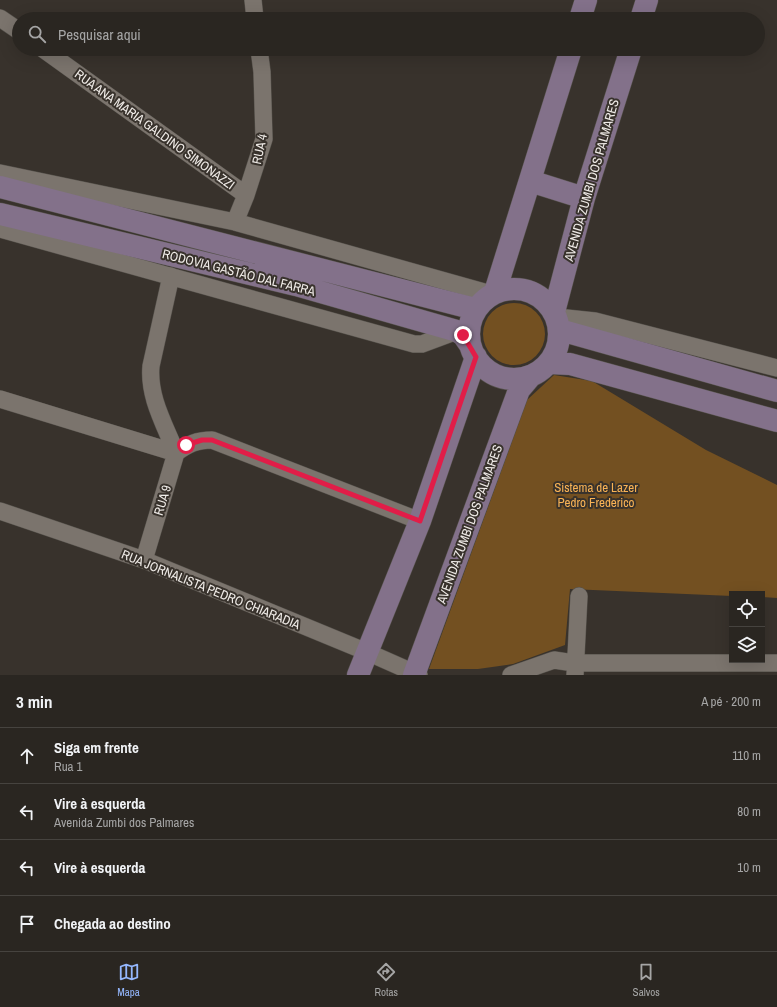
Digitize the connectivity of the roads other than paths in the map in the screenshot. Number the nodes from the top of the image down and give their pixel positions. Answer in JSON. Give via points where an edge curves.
{"nodes":[{"id":1,"x":253,"y":0,"type":"edge"},
{"id":2,"x":586,"y":0,"type":"edge"},
{"id":3,"x":647,"y":0,"type":"edge"},
{"id":4,"x":254,"y":12,"type":"edge"},
{"id":5,"x":582,"y":12,"type":"edge"},
{"id":6,"x":643,"y":12,"type":"edge"},
{"id":7,"x":0,"y":18,"type":"edge"},
{"id":8,"x":12,"y":26,"type":"edge"},
{"id":9,"x":54,"y":56,"type":"edge"},
{"id":10,"x":260,"y":56,"type":"edge"},
{"id":11,"x":568,"y":56,"type":"edge"},
{"id":12,"x":629,"y":56,"type":"edge"},
{"id":13,"x":0,"y":173,"type":"edge"},
{"id":14,"x":530,"y":181,"type":"junction"},
{"id":15,"x":0,"y":187,"type":"edge"},
{"id":16,"x":246,"y":196,"type":"junction"},
{"id":17,"x":584,"y":198,"type":"junction"},
{"id":18,"x":0,"y":214,"type":"edge"},
{"id":19,"x":235,"y":222,"type":"junction"},
{"id":20,"x":0,"y":229,"type":"edge"},
{"id":21,"x":171,"y":276,"type":"junction"},
{"id":22,"x":493,"y":293,"type":"junction"},
{"id":23,"x":475,"y":309,"type":"junction"},
{"id":24,"x":557,"y":320,"type":"junction"},
{"id":25,"x":468,"y":344,"type":"junction"},
{"id":26,"x":549,"y":363,"type":"junction"},
{"id":27,"x":777,"y":368,"type":"edge"},
{"id":28,"x":530,"y":377,"type":"junction"},
{"id":29,"x":777,"y":391,"type":"edge"},
{"id":30,"x":0,"y":399,"type":"edge"},
{"id":31,"x":777,"y":421,"type":"edge"},
{"id":32,"x":181,"y":449,"type":"junction"},
{"id":33,"x":0,"y":511,"type":"edge"},
{"id":34,"x":420,"y":521,"type":"junction"},
{"id":35,"x":144,"y":560,"type":"junction"},
{"id":36,"x":580,"y":596,"type":"dead end"},
{"id":37,"x":366,"y":652,"type":"junction"},
{"id":38,"x":777,"y":663,"type":"edge"},
{"id":39,"x":574,"y":669,"type":"edge"},
{"id":40,"x":416,"y":674,"type":"edge"},
{"id":41,"x":358,"y":675,"type":"edge"},
{"id":42,"x":510,"y":675,"type":"edge"}],
"edges":[{"from":1,"to":4,"type":"street"},
{"from":2,"to":5,"type":"main road"},
{"from":3,"to":6,"type":"main road"},
{"from":7,"to":8,"type":"street"},
{"from":9,"to":16,"type":"street","name":"RUA ANA MARIA GALDINO SIMONAZZI"},
{"from":10,"to":16,"type":"street","name":"RUA 4","via":[[264,139]]},
{"from":11,"to":14,"type":"main road"},
{"from":12,"to":17,"type":"main road","name":"AVENIDA ZUMBI DOS PALMARES"},
{"from":13,"to":19,"type":"street"},
{"from":14,"to":17,"type":"main road"},
{"from":14,"to":22,"type":"main road"},
{"from":15,"to":23,"type":"main road","name":"RODOVIA GASTÃO DAL FARRA"},
{"from":16,"to":19,"type":"street","name":"RUA 4"},
{"from":17,"to":24,"type":"main road","name":"AVENIDA ZUMBI DOS PALMARES"},
{"from":18,"to":25,"type":"main road","name":"RODOVIA GASTÃO DAL FARRA","via":[[296,285]]},
{"from":19,"to":22,"type":"street"},
{"from":20,"to":21,"type":"street"},
{"from":21,"to":25,"type":"street","via":[[414,344]]},
{"from":21,"to":32,"type":"street","via":[[150,378],[157,406]]},
{"from":22,"to":23,"type":"main road"},
{"from":22,"to":24,"type":"main road","via":[[512,288],[534,292],[544,299]]},
{"from":23,"to":25,"type":"main road"},
{"from":24,"to":26,"type":"main road","via":[[559,342],[556,353]]},
{"from":24,"to":27,"type":"street","via":[[595,321]]},
{"from":24,"to":29,"type":"main road"},
{"from":25,"to":28,"type":"main road","via":[[483,367],[494,374],[506,379]]},
{"from":25,"to":34,"type":"main road"},
{"from":26,"to":28,"type":"main road"},
{"from":26,"to":31,"type":"main road","via":[[570,364]]},
{"from":28,"to":40,"type":"main road","name":"AVENIDA ZUMBI DOS PALMARES","via":[[519,390]]},
{"from":30,"to":32,"type":"street"},
{"from":32,"to":34,"type":"street","via":[[202,440],[212,440]]},
{"from":32,"to":35,"type":"street","name":"RUA 9"},
{"from":33,"to":35,"type":"street","name":"RUA JORNALISTA PEDRO CHIARADIA"},
{"from":34,"to":37,"type":"main road"},
{"from":35,"to":37,"type":"street","name":"RUA JORNALISTA PEDRO CHIARADIA"},
{"from":36,"to":39,"type":"street"},
{"from":37,"to":40,"type":"street","name":"RUA JORNALISTA PEDRO CHIARADIA"},
{"from":37,"to":41,"type":"main road"},
{"from":38,"to":39,"type":"street"},
{"from":39,"to":42,"type":"street","via":[[554,660]]}]}
